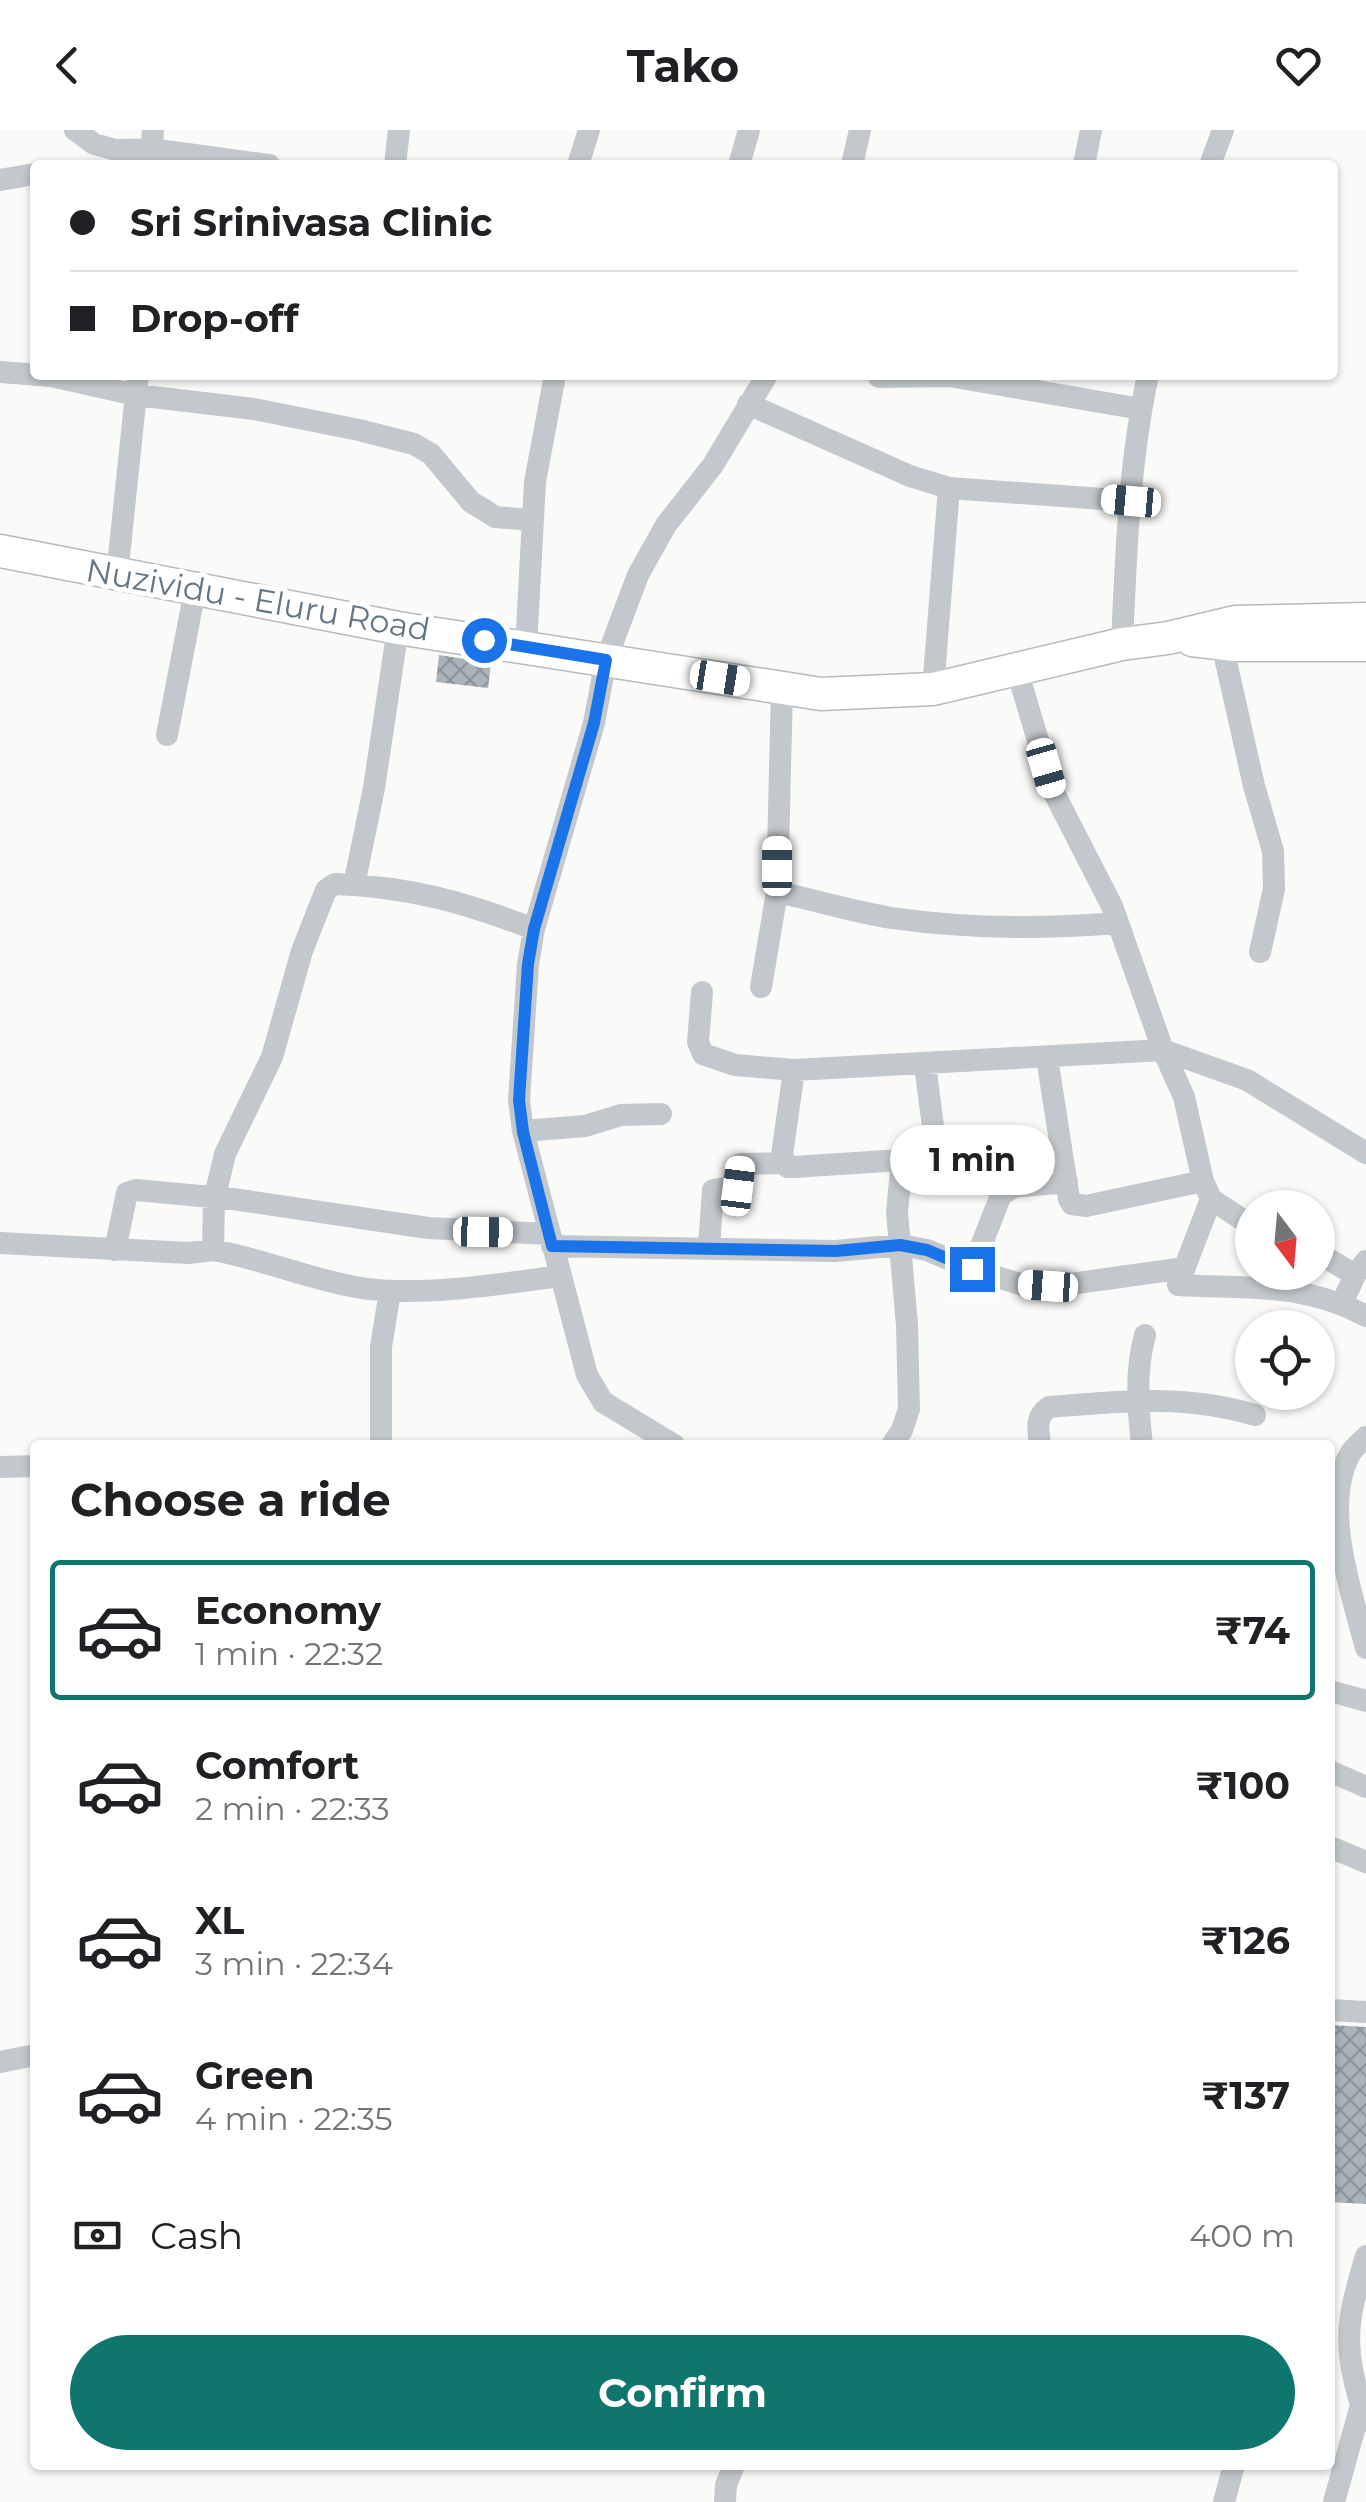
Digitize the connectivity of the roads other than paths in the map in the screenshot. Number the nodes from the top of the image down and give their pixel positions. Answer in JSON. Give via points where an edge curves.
{"nodes":[{"id":1,"x":76,"y":130,"type":"edge"},
{"id":2,"x":399,"y":130,"type":"edge"},
{"id":3,"x":589,"y":130,"type":"edge"},
{"id":4,"x":749,"y":130,"type":"edge"},
{"id":5,"x":860,"y":130,"type":"edge"},
{"id":6,"x":1091,"y":130,"type":"edge"},
{"id":7,"x":1223,"y":130,"type":"edge"},
{"id":8,"x":151,"y":148,"type":"edge"},
{"id":9,"x":234,"y":160,"type":"edge"},
{"id":10,"x":396,"y":160,"type":"edge"},
{"id":11,"x":580,"y":160,"type":"edge"},
{"id":12,"x":740,"y":160,"type":"edge"},
{"id":13,"x":853,"y":160,"type":"edge"},
{"id":14,"x":1085,"y":160,"type":"edge"},
{"id":15,"x":1212,"y":160,"type":"edge"},
{"id":16,"x":30,"y":175,"type":"edge"},
{"id":17,"x":0,"y":180,"type":"edge"},
{"id":18,"x":0,"y":372,"type":"edge"},
{"id":19,"x":30,"y":374,"type":"edge"},
{"id":20,"x":89,"y":380,"type":"edge"},
{"id":21,"x":554,"y":380,"type":"edge"},
{"id":22,"x":764,"y":380,"type":"edge"},
{"id":23,"x":971,"y":380,"type":"edge"},
{"id":24,"x":1147,"y":380,"type":"edge"},
{"id":25,"x":137,"y":385,"type":"edge"},
{"id":26,"x":748,"y":404,"type":"junction"},
{"id":27,"x":1140,"y":409,"type":"junction"},
{"id":28,"x":949,"y":488,"type":"junction"},
{"id":29,"x":1131,"y":501,"type":"junction"},
{"id":30,"x":532,"y":520,"type":"junction"},
{"id":31,"x":0,"y":551,"type":"edge"},
{"id":32,"x":116,"y":575,"type":"junction"},
{"id":33,"x":195,"y":590,"type":"junction"},
{"id":34,"x":1366,"y":619,"type":"edge"},
{"id":35,"x":398,"y":628,"type":"junction"},
{"id":36,"x":1168,"y":638,"type":"junction"},
{"id":37,"x":1122,"y":644,"type":"junction"},
{"id":38,"x":1222,"y":644,"type":"junction"},
{"id":39,"x":1366,"y":645,"type":"edge"},
{"id":40,"x":526,"y":646,"type":"junction"},
{"id":41,"x":606,"y":660,"type":"junction"},
{"id":42,"x":1017,"y":670,"type":"junction"},
{"id":43,"x":782,"y":688,"type":"junction"},
{"id":44,"x":933,"y":689,"type":"junction"},
{"id":45,"x":167,"y":735,"type":"dead end"},
{"id":46,"x":354,"y":885,"type":"junction"},
{"id":47,"x":777,"y":892,"type":"junction"},
{"id":48,"x":1118,"y":924,"type":"junction"},
{"id":49,"x":534,"y":929,"type":"junction"},
{"id":50,"x":1260,"y":952,"type":"dead end"},
{"id":51,"x":761,"y":987,"type":"dead end"},
{"id":52,"x":702,"y":992,"type":"dead end"},
{"id":53,"x":1163,"y":1050,"type":"junction"},
{"id":54,"x":1047,"y":1058,"type":"junction"},
{"id":55,"x":926,"y":1065,"type":"junction"},
{"id":56,"x":794,"y":1070,"type":"junction"},
{"id":57,"x":661,"y":1114,"type":"dead end"},
{"id":58,"x":523,"y":1132,"type":"junction"},
{"id":59,"x":1366,"y":1153,"type":"edge"},
{"id":60,"x":902,"y":1159,"type":"junction"},
{"id":61,"x":784,"y":1163,"type":"junction"},
{"id":62,"x":1067,"y":1182,"type":"junction"},
{"id":63,"x":1207,"y":1190,"type":"junction"},
{"id":64,"x":214,"y":1200,"type":"junction"},
{"id":65,"x":1235,"y":1217,"type":"edge"},
{"id":66,"x":551,"y":1240,"type":"junction"},
{"id":67,"x":0,"y":1242,"type":"edge"},
{"id":68,"x":900,"y":1245,"type":"junction"},
{"id":69,"x":709,"y":1247,"type":"junction"},
{"id":70,"x":115,"y":1250,"type":"junction"},
{"id":71,"x":213,"y":1250,"type":"junction"},
{"id":72,"x":1335,"y":1259,"type":"edge"},
{"id":73,"x":1185,"y":1268,"type":"junction"},
{"id":74,"x":1361,"y":1268,"type":"edge"},
{"id":75,"x":972,"y":1269,"type":"junction"},
{"id":76,"x":560,"y":1276,"type":"junction"},
{"id":77,"x":390,"y":1291,"type":"junction"},
{"id":78,"x":1342,"y":1303,"type":"junction"},
{"id":79,"x":1366,"y":1316,"type":"edge"},
{"id":80,"x":1145,"y":1335,"type":"dead end"},
{"id":81,"x":1137,"y":1400,"type":"junction"},
{"id":82,"x":1254,"y":1415,"type":"dead end"},
{"id":83,"x":1366,"y":1437,"type":"edge"},
{"id":84,"x":381,"y":1440,"type":"edge"},
{"id":85,"x":666,"y":1440,"type":"edge"},
{"id":86,"x":895,"y":1440,"type":"edge"},
{"id":87,"x":1040,"y":1440,"type":"edge"},
{"id":88,"x":1141,"y":1440,"type":"edge"},
{"id":89,"x":30,"y":1466,"type":"edge"},
{"id":90,"x":0,"y":1467,"type":"edge"},
{"id":91,"x":1365,"y":1639,"type":"edge"},
{"id":92,"x":1335,"y":1692,"type":"edge"},
{"id":93,"x":1366,"y":1701,"type":"edge"},
{"id":94,"x":1335,"y":1773,"type":"edge"},
{"id":95,"x":1366,"y":1787,"type":"edge"},
{"id":96,"x":1335,"y":1848,"type":"edge"},
{"id":97,"x":1366,"y":1862,"type":"edge"},
{"id":98,"x":1335,"y":2010,"type":"edge"},
{"id":99,"x":1366,"y":2012,"type":"edge"},
{"id":100,"x":30,"y":2056,"type":"edge"},
{"id":101,"x":0,"y":2062,"type":"edge"},
{"id":102,"x":1366,"y":2256,"type":"edge"},
{"id":103,"x":1363,"y":2413,"type":"edge"},
{"id":104,"x":732,"y":2470,"type":"edge"},
{"id":105,"x":1233,"y":2470,"type":"edge"},
{"id":106,"x":725,"y":2502,"type":"edge"},
{"id":107,"x":1224,"y":2502,"type":"edge"},
{"id":108,"x":1334,"y":2502,"type":"edge"}],
"edges":[{"from":1,"to":8,"type":"street","via":[[116,150]]},
{"from":2,"to":10,"type":"street"},
{"from":3,"to":11,"type":"street"},
{"from":4,"to":12,"type":"street"},
{"from":5,"to":13,"type":"street"},
{"from":6,"to":14,"type":"street"},
{"from":7,"to":15,"type":"street"},
{"from":8,"to":9,"type":"street"},
{"from":16,"to":17,"type":"street"},
{"from":18,"to":19,"type":"street"},
{"from":20,"to":25,"type":"street"},
{"from":21,"to":30,"type":"street"},
{"from":22,"to":26,"type":"street"},
{"from":23,"to":27,"type":"street"},
{"from":24,"to":27,"type":"street"},
{"from":25,"to":30,"type":"street","via":[[414,444],[495,517]]},
{"from":25,"to":32,"type":"street"},
{"from":26,"to":28,"type":"street"},
{"from":26,"to":41,"type":"street","via":[[638,575]]},
{"from":27,"to":29,"type":"street"},
{"from":28,"to":29,"type":"street"},
{"from":28,"to":44,"type":"street"},
{"from":29,"to":37,"type":"street"},
{"from":30,"to":40,"type":"street"},
{"from":31,"to":32,"type":"main road","name":"Nuzividu - Eluru Road"},
{"from":32,"to":33,"type":"main road","name":"Nuzividu - Eluru Road"},
{"from":33,"to":35,"type":"main road","name":"Nuzividu - Eluru Road"},
{"from":33,"to":45,"type":"street"},
{"from":34,"to":36,"type":"main road","name":"Nuzividu - Eluru Road","via":[[1235,622]]},
{"from":35,"to":40,"type":"main road","name":"Nuzividu - Eluru Road"},
{"from":35,"to":46,"type":"street"},
{"from":36,"to":37,"type":"main road","name":"Nuzividu - Eluru Road"},
{"from":36,"to":38,"type":"main road","name":"Nuzividu - Eluru Road"},
{"from":37,"to":42,"type":"main road","name":"Nuzividu - Eluru Road"},
{"from":38,"to":39,"type":"main road","name":"Nuzividu - Eluru Road"},
{"from":38,"to":50,"type":"street","via":[[1274,851],[1274,889]]},
{"from":40,"to":41,"type":"main road","name":"Nuzividu - Eluru Road"},
{"from":41,"to":43,"type":"main road","name":"Nuzividu - Eluru Road"},
{"from":41,"to":49,"type":"street"},
{"from":42,"to":44,"type":"main road","name":"Nuzividu - Eluru Road"},
{"from":42,"to":48,"type":"street","via":[[1052,791]]},
{"from":43,"to":44,"type":"main road","name":"Nuzividu - Eluru Road","via":[[821,694]]},
{"from":43,"to":47,"type":"street"},
{"from":46,"to":49,"type":"street","via":[[464,902]]},
{"from":46,"to":64,"type":"street","via":[[335,884],[321,898],[272,1056],[225,1154]]},
{"from":47,"to":48,"type":"street","via":[[948,924]]},
{"from":47,"to":51,"type":"street"},
{"from":48,"to":53,"type":"street"},
{"from":49,"to":58,"type":"street","via":[[520,1085]]},
{"from":52,"to":56,"type":"street","via":[[703,1054],[735,1065]]},
{"from":53,"to":54,"type":"street"},
{"from":53,"to":59,"type":"street","via":[[1247,1080]]},
{"from":53,"to":63,"type":"street","via":[[1184,1098]]},
{"from":54,"to":55,"type":"street"},
{"from":54,"to":62,"type":"street"},
{"from":55,"to":56,"type":"street"},
{"from":55,"to":60,"type":"street","via":[[932,1146]]},
{"from":56,"to":61,"type":"street"},
{"from":57,"to":58,"type":"street","via":[[621,1114],[585,1126]]},
{"from":58,"to":66,"type":"street"},
{"from":60,"to":61,"type":"street"},
{"from":60,"to":68,"type":"street"},
{"from":61,"to":69,"type":"street","via":[[741,1164],[738,1186],[713,1190]]},
{"from":62,"to":63,"type":"street","via":[[1077,1207]]},
{"from":62,"to":75,"type":"street","via":[[1006,1190]]},
{"from":63,"to":65,"type":"street"},
{"from":63,"to":73,"type":"street"},
{"from":64,"to":66,"type":"street"},
{"from":64,"to":70,"type":"street","via":[[127,1194]]},
{"from":64,"to":71,"type":"street"},
{"from":66,"to":69,"type":"street"},
{"from":66,"to":76,"type":"street"},
{"from":67,"to":70,"type":"street"},
{"from":68,"to":69,"type":"street","via":[[836,1251]]},
{"from":68,"to":75,"type":"street"},
{"from":68,"to":86,"type":"street","via":[[908,1409]]},
{"from":70,"to":71,"type":"street"},
{"from":71,"to":77,"type":"street"},
{"from":72,"to":74,"type":"street"},
{"from":73,"to":75,"type":"street","via":[[1048,1286]]},
{"from":73,"to":78,"type":"street","via":[[1178,1285],[1291,1289]]},
{"from":74,"to":78,"type":"street"},
{"from":76,"to":77,"type":"street"},
{"from":76,"to":85,"type":"street","via":[[588,1375],[603,1402]]},
{"from":77,"to":84,"type":"street","via":[[381,1347]]},
{"from":78,"to":79,"type":"street"},
{"from":80,"to":81,"type":"street"},
{"from":81,"to":82,"type":"street","via":[[1180,1400]]},
{"from":81,"to":87,"type":"street","via":[[1050,1406],[1038,1420]]},
{"from":81,"to":88,"type":"street"},
{"from":83,"to":91,"type":"street","via":[[1350,1454],[1338,1502]]},
{"from":89,"to":90,"type":"street"},
{"from":92,"to":93,"type":"street"},
{"from":94,"to":95,"type":"street"},
{"from":96,"to":97,"type":"street"},
{"from":98,"to":99,"type":"street"},
{"from":100,"to":101,"type":"street"},
{"from":102,"to":103,"type":"street","via":[[1350,2308],[1347,2347]]},
{"from":103,"to":108,"type":"street"},
{"from":104,"to":106,"type":"street"},
{"from":105,"to":107,"type":"street"}]}
